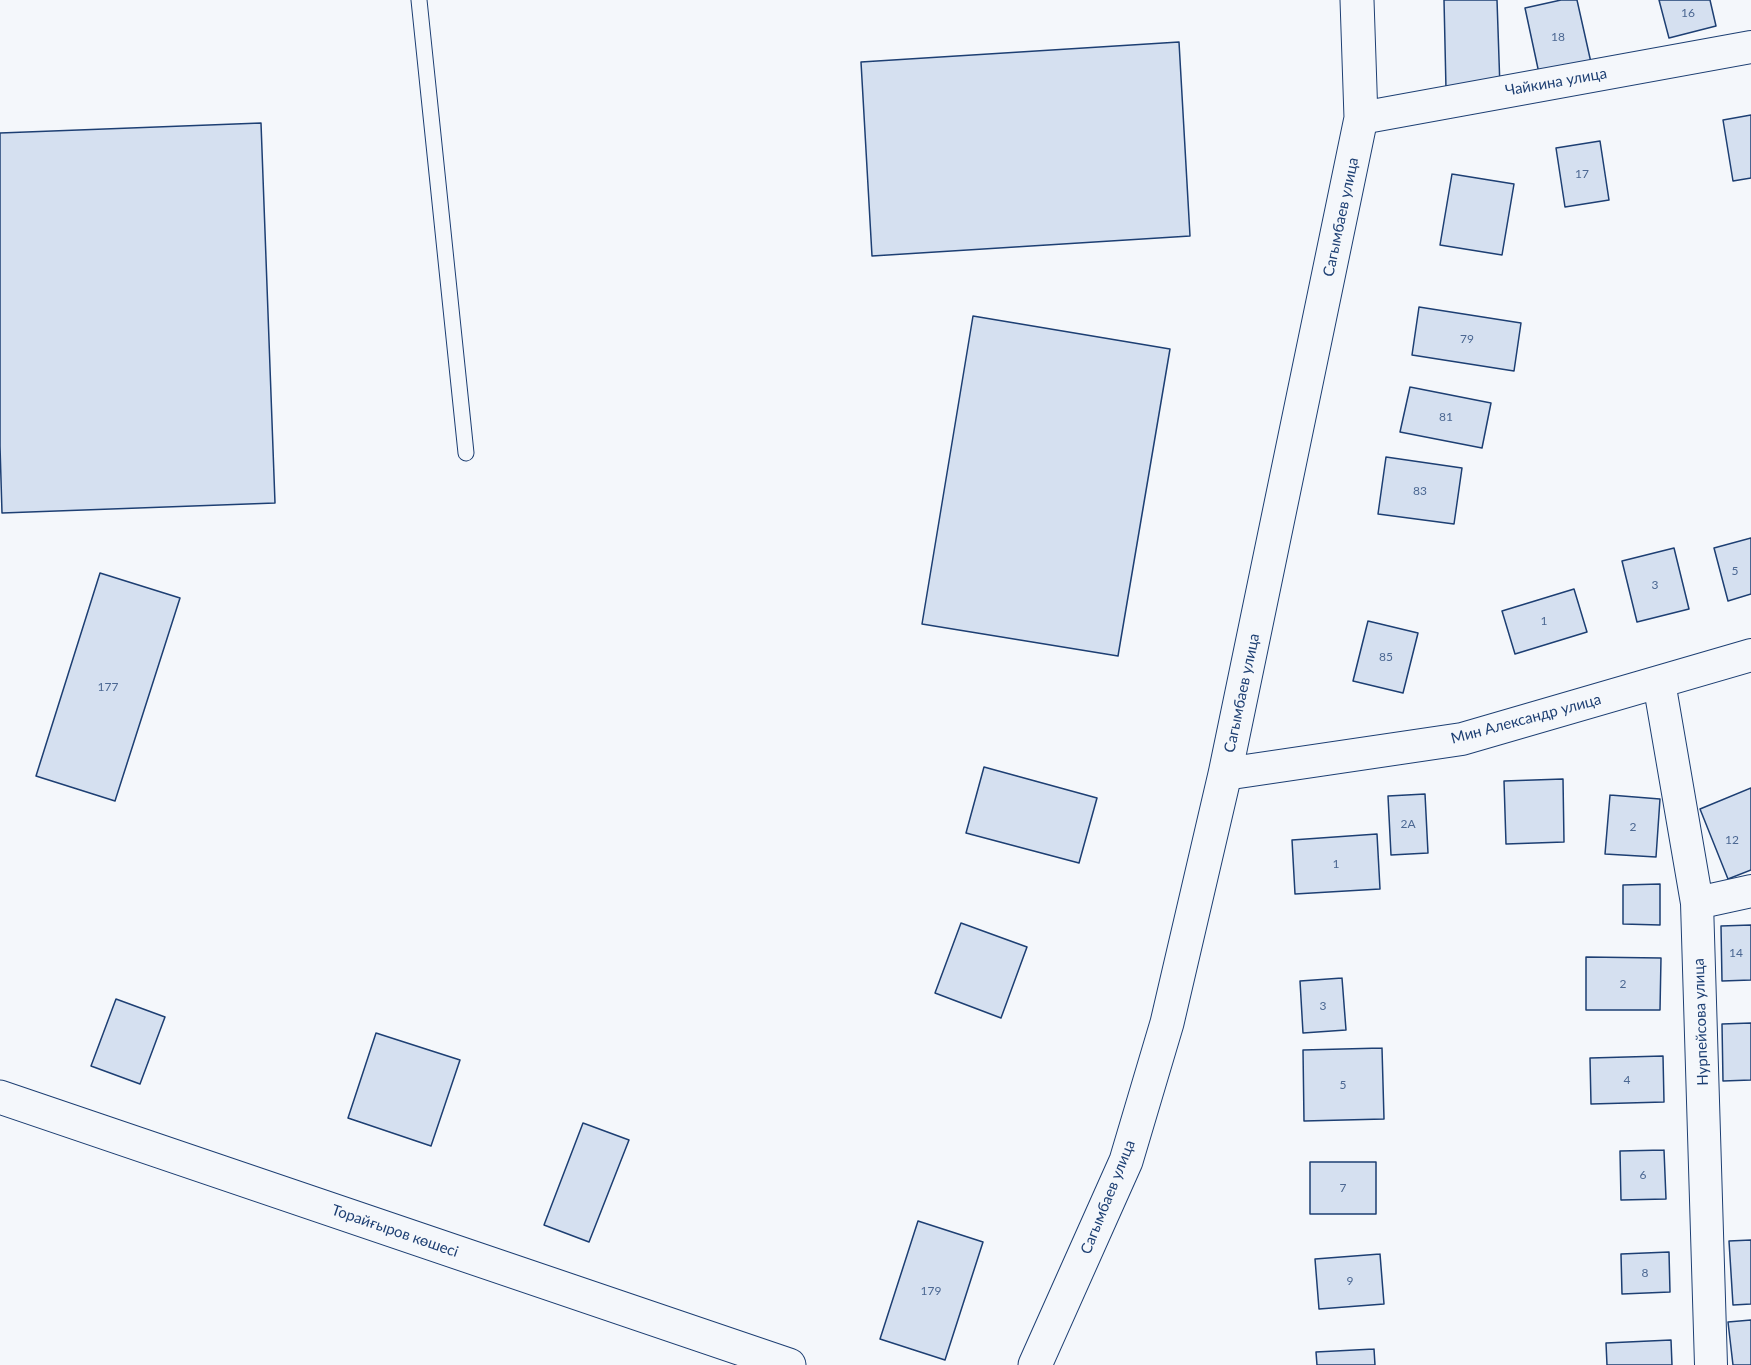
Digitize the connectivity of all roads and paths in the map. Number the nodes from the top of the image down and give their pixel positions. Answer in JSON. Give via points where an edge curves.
{"nodes":[{"id":1,"x":419,"y":0,"type":"edge"},
{"id":2,"x":1357,"y":0,"type":"edge"},
{"id":3,"x":1751,"y":47,"type":"edge"},
{"id":4,"x":1361,"y":118,"type":"junction"},
{"id":5,"x":466,"y":453,"type":"dead end"},
{"id":6,"x":1751,"y":655,"type":"edge"},
{"id":7,"x":1659,"y":682,"type":"junction"},
{"id":8,"x":1225,"y":774,"type":"junction"},
{"id":9,"x":1751,"y":891,"type":"edge"},
{"id":10,"x":1697,"y":903,"type":"junction"},
{"id":11,"x":0,"y":1097,"type":"edge"},
{"id":12,"x":789,"y":1365,"type":"edge"},
{"id":13,"x":1035,"y":1365,"type":"edge"},
{"id":14,"x":1711,"y":1365,"type":"edge"}],
"edges":[{"from":1,"to":5,"type":"lane"},
{"from":2,"to":4,"type":"street","name":"Сагымбаев улица"},
{"from":3,"to":4,"type":"street","name":"Чайкина улица"},
{"from":4,"to":8,"type":"street","name":"Сагымбаев улица"},
{"from":6,"to":7,"type":"street","name":"Мин Александр улица"},
{"from":7,"to":8,"type":"street","name":"Мин Александр улица","via":[[1462,739]]},
{"from":7,"to":10,"type":"street","name":"Нурпейсова улица"},
{"from":8,"to":13,"type":"street","name":"Сагымбаев улица","via":[[1167,1023],[1126,1161]]},
{"from":9,"to":10,"type":"street"},
{"from":10,"to":14,"type":"street","name":"Нурпейсова улица"},
{"from":11,"to":12,"type":"street","name":"Торайғыров көшесі"}]}
